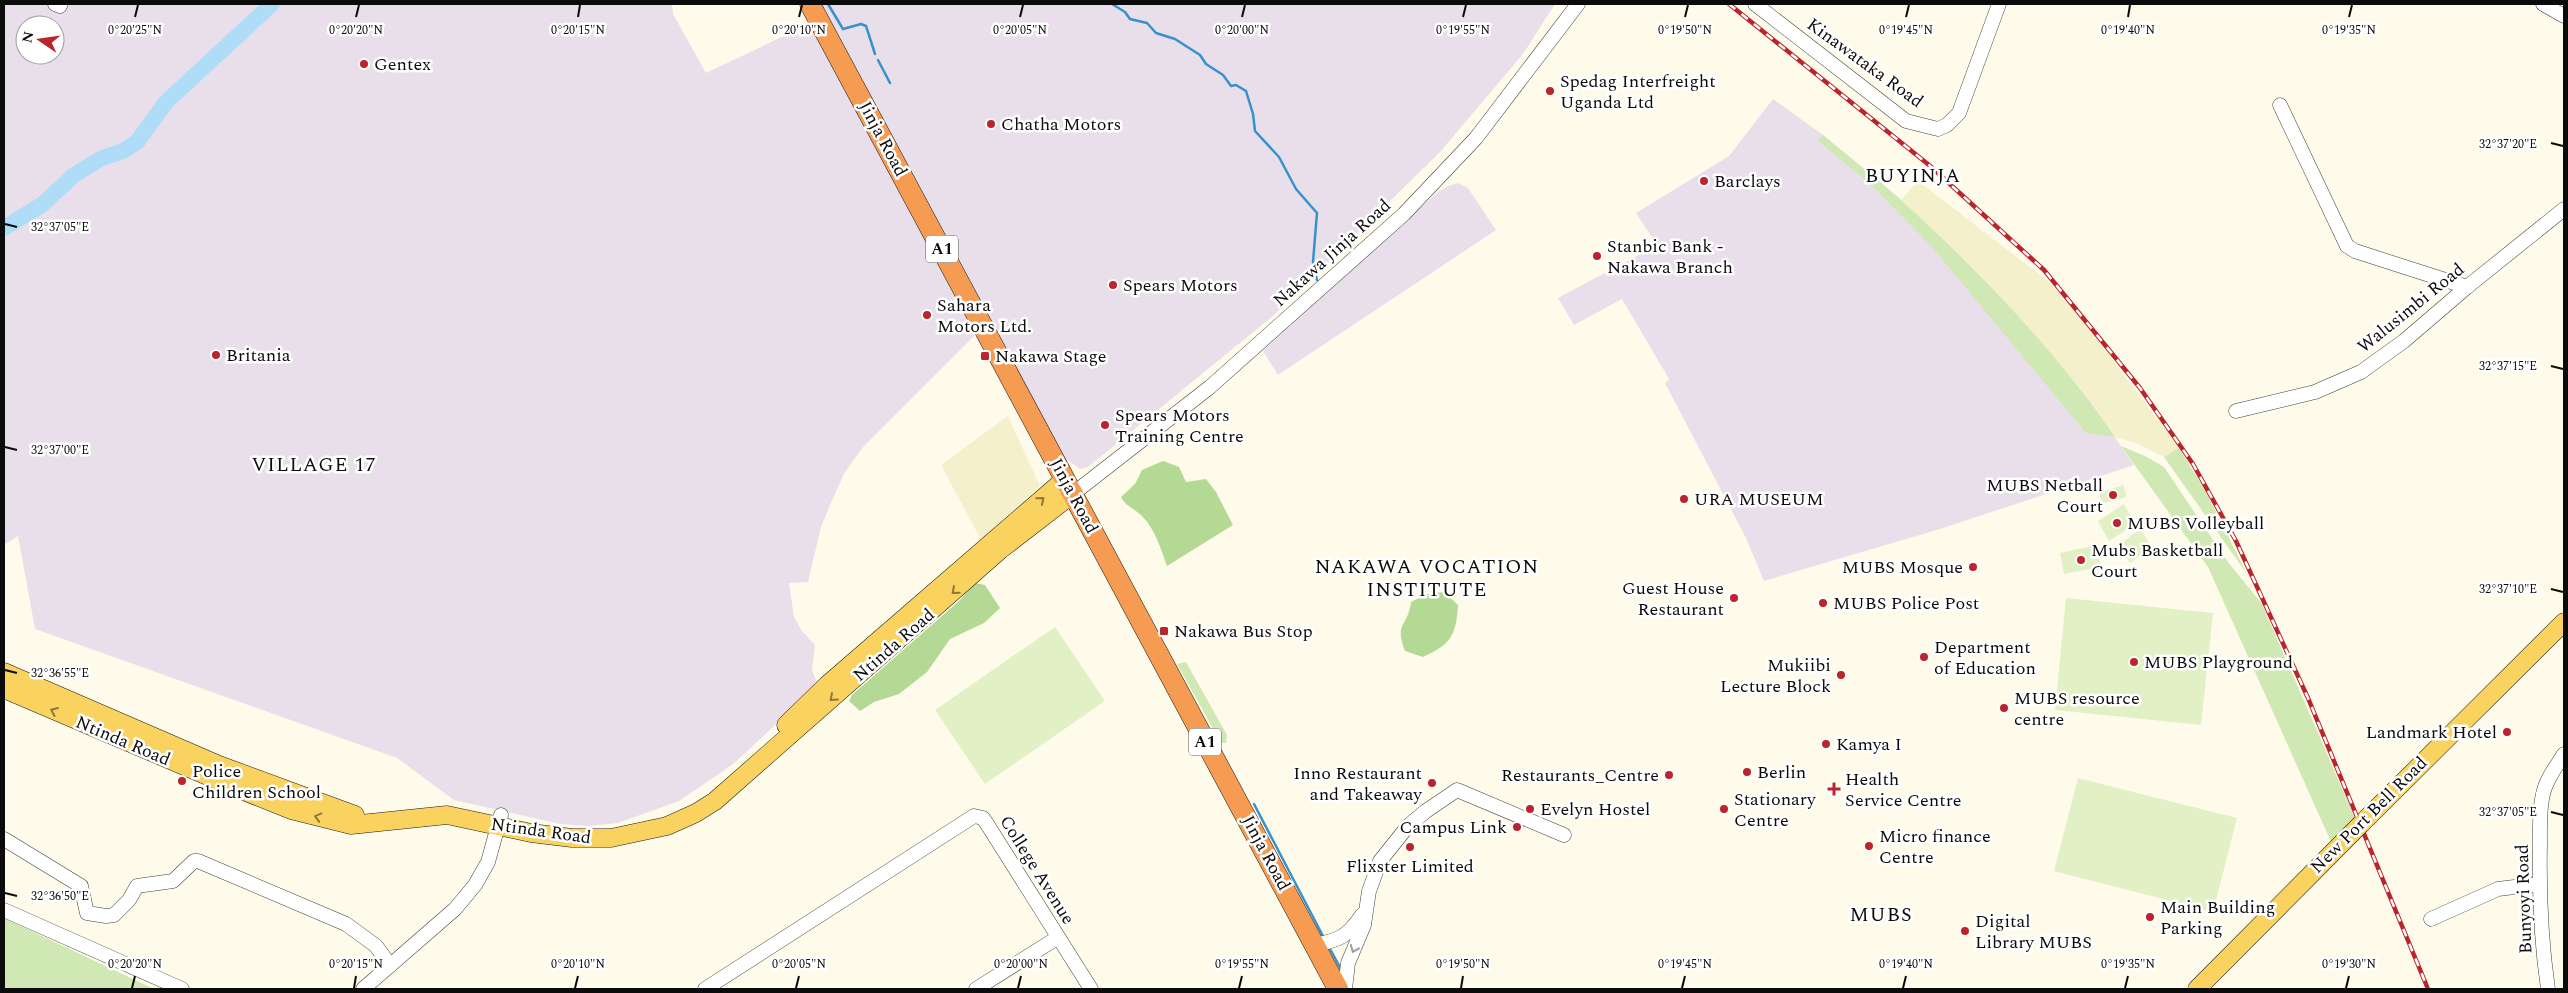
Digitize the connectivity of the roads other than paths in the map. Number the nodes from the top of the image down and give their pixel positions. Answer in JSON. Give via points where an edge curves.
{"nodes":[{"id":1,"x":810,"y":4,"type":"edge"},
{"id":2,"x":1578,"y":4,"type":"edge"},
{"id":3,"x":1756,"y":4,"type":"edge"},
{"id":4,"x":1999,"y":4,"type":"edge"},
{"id":5,"x":2543,"y":4,"type":"edge"},
{"id":6,"x":2564,"y":16,"type":"edge"},
{"id":7,"x":2280,"y":105,"type":"dead end"},
{"id":8,"x":2564,"y":209,"type":"edge"},
{"id":9,"x":2466,"y":287,"type":"junction"},
{"id":10,"x":2236,"y":411,"type":"dead end"},
{"id":11,"x":1070,"y":486,"type":"junction"},
{"id":12,"x":2563,"y":627,"type":"edge"},
{"id":13,"x":4,"y":672,"type":"edge"},
{"id":14,"x":4,"y":689,"type":"edge"},
{"id":15,"x":2564,"y":754,"type":"edge"},
{"id":16,"x":499,"y":821,"type":"junction"},
{"id":17,"x":1564,"y":835,"type":"dead end"},
{"id":18,"x":4,"y":840,"type":"edge"},
{"id":19,"x":2539,"y":884,"type":"junction"},
{"id":20,"x":4,"y":910,"type":"edge"},
{"id":21,"x":1365,"y":910,"type":"junction"},
{"id":22,"x":2431,"y":919,"type":"dead end"},
{"id":23,"x":1057,"y":938,"type":"junction"},
{"id":24,"x":1314,"y":945,"type":"junction"},
{"id":25,"x":390,"y":965,"type":"junction"},
{"id":26,"x":182,"y":989,"type":"edge"},
{"id":27,"x":363,"y":989,"type":"edge"},
{"id":28,"x":705,"y":989,"type":"edge"},
{"id":29,"x":976,"y":989,"type":"edge"},
{"id":30,"x":1091,"y":989,"type":"edge"},
{"id":31,"x":1338,"y":989,"type":"edge"},
{"id":32,"x":1345,"y":989,"type":"edge"},
{"id":33,"x":2197,"y":989,"type":"edge"},
{"id":34,"x":2548,"y":989,"type":"edge"}],
"edges":[{"from":1,"to":11,"type":"highway","name":"Jinja Road","number":"A1"},
{"from":2,"to":11,"type":"street","name":"Nakawa Jinja Road","via":[[1476,138],[1404,214],[1210,387]]},
{"from":3,"to":4,"type":"street","name":"Kinawataka Road","via":[[1906,121],[1938,129],[1948,125],[1959,113]]},
{"from":5,"to":6,"type":"street"},
{"from":7,"to":9,"type":"street","via":[[2347,246]]},
{"from":8,"to":9,"type":"street","name":"Walusimbi Road"},
{"from":9,"to":10,"type":"street","name":"Walusimbi Road","via":[[2404,341],[2361,372],[2315,392]]},
{"from":11,"to":16,"type":"main road","name":"Ntinda Road","via":[[768,756],[696,813],[667,826],[611,838],[572,838]]},
{"from":11,"to":24,"type":"highway","name":"Jinja Road","number":"A1"},
{"from":12,"to":33,"type":"main road","name":"New Port Bell Road","via":[[2356,828]]},
{"from":13,"to":16,"type":"main road","name":"Ntinda Road","via":[[219,765],[349,814],[378,815],[442,805]]},
{"from":16,"to":14,"type":"main road","name":"Ntinda Road","one_way":true,"via":[[446,815],[351,826],[292,810]]},
{"from":15,"to":19,"type":"street","name":"Bunyoyi Road","via":[[2548,777],[2543,794]]},
{"from":16,"to":25,"type":"street","via":[[488,862],[476,885],[455,909]]},
{"from":17,"to":21,"type":"street","via":[[1457,790],[1426,810],[1386,853],[1376,869]]},
{"from":18,"to":25,"type":"street","via":[[81,886],[87,913],[93,916],[114,915],[137,886],[173,881],[198,861],[346,924],[376,946]]},
{"from":19,"to":22,"type":"street","via":[[2498,889]]},
{"from":19,"to":34,"type":"street","name":"Bunyoyi Road","via":[[2541,943]]},
{"from":20,"to":26,"type":"street"},
{"from":21,"to":24,"type":"street","via":[[1350,932],[1337,941]]},
{"from":21,"to":32,"type":"street","one_way":true,"via":[[1364,925],[1348,963]]},
{"from":23,"to":28,"type":"street","name":"College Avenue","via":[[987,824],[979,817],[968,818]]},
{"from":23,"to":29,"type":"street"},
{"from":23,"to":30,"type":"street","name":"College Avenue"},
{"from":24,"to":31,"type":"highway","name":"Jinja Road","number":"A1"},
{"from":25,"to":27,"type":"street"}]}
